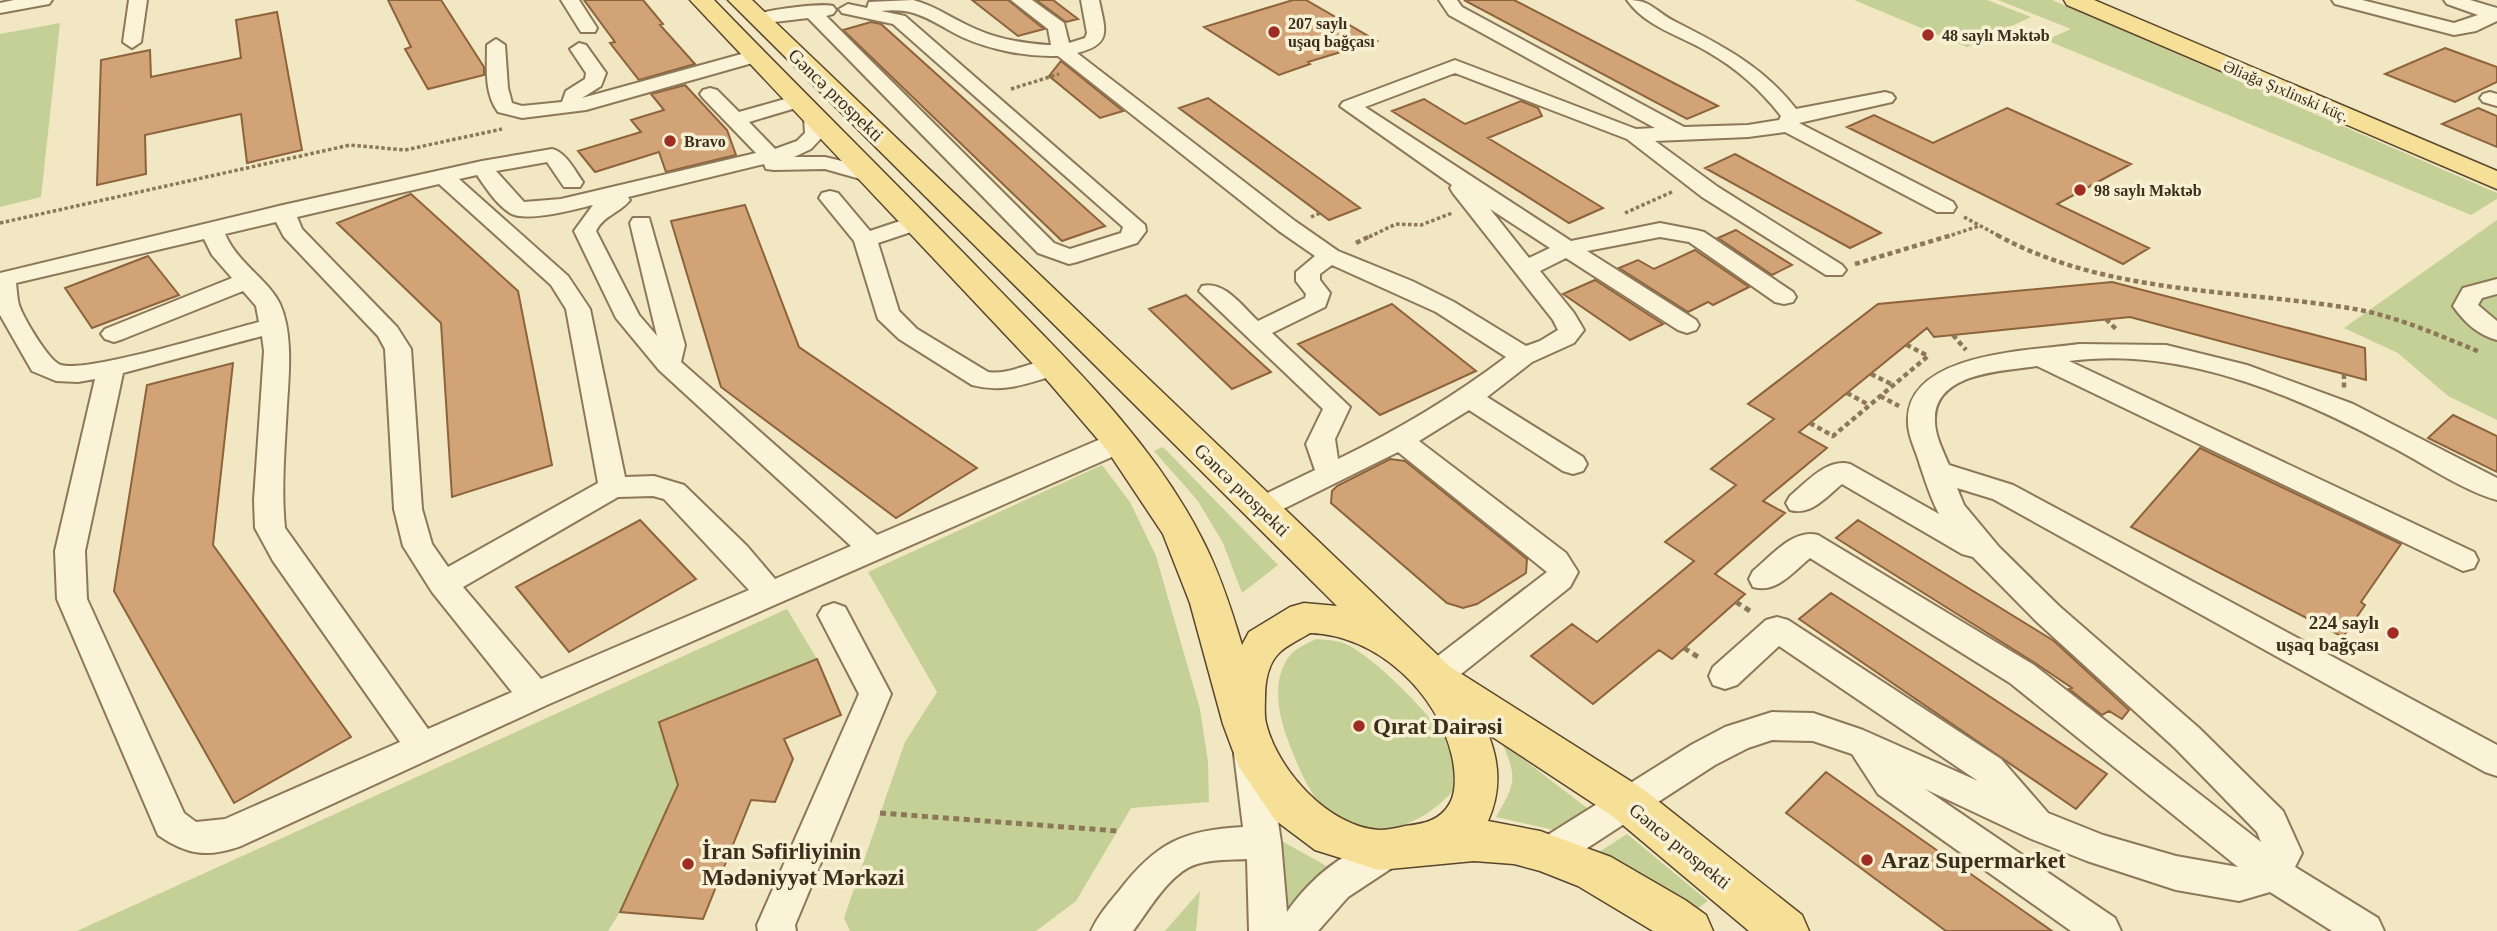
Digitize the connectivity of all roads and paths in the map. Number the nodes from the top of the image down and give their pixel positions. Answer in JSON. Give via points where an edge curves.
{"nodes":[{"id":1,"x":43,"y":0,"type":"edge"},
{"id":2,"x":138,"y":0,"type":"edge"},
{"id":3,"x":570,"y":0,"type":"edge"},
{"id":4,"x":701,"y":0,"type":"edge"},
{"id":5,"x":1020,"y":0,"type":"edge"},
{"id":6,"x":1090,"y":0,"type":"edge"},
{"id":7,"x":1448,"y":0,"type":"edge"},
{"id":8,"x":1636,"y":0,"type":"edge"},
{"id":9,"x":2075,"y":0,"type":"edge"},
{"id":10,"x":2341,"y":0,"type":"edge"},
{"id":11,"x":2453,"y":0,"type":"edge"},
{"id":12,"x":913,"y":3,"type":"edge"},
{"id":13,"x":0,"y":8,"type":"edge"},
{"id":14,"x":748,"y":9,"type":"edge"},
{"id":15,"x":848,"y":9,"type":"junction"},
{"id":16,"x":810,"y":11,"type":"junction"},
{"id":17,"x":2496,"y":14,"type":"edge"},
{"id":18,"x":588,"y":28,"type":"dead end"},
{"id":19,"x":132,"y":42,"type":"dead end"},
{"id":20,"x":496,"y":45,"type":"dead end"},
{"id":21,"x":579,"y":49,"type":"dead end"},
{"id":22,"x":1061,"y":49,"type":"junction"},
{"id":23,"x":756,"y":56,"type":"junction"},
{"id":24,"x":1083,"y":67,"type":"junction"},
{"id":25,"x":710,"y":94,"type":"dead end"},
{"id":26,"x":986,"y":96,"type":"junction"},
{"id":27,"x":1885,"y":98,"type":"dead end"},
{"id":28,"x":570,"y":106,"type":"junction"},
{"id":29,"x":806,"y":109,"type":"junction"},
{"id":30,"x":737,"y":119,"type":"junction"},
{"id":31,"x":1790,"y":120,"type":"junction"},
{"id":32,"x":514,"y":127,"type":"dead end"},
{"id":33,"x":1682,"y":134,"type":"junction"},
{"id":34,"x":1634,"y":135,"type":"junction"},
{"id":35,"x":765,"y":150,"type":"dead end"},
{"id":36,"x":482,"y":167,"type":"junction"},
{"id":37,"x":1450,"y":174,"type":"junction"},
{"id":38,"x":443,"y":176,"type":"junction"},
{"id":39,"x":871,"y":176,"type":"junction"},
{"id":40,"x":2497,"y":181,"type":"edge"},
{"id":41,"x":572,"y":182,"type":"dead end"},
{"id":42,"x":831,"y":198,"type":"dead end"},
{"id":43,"x":1473,"y":204,"type":"junction"},
{"id":44,"x":1945,"y":207,"type":"joint"},
{"id":45,"x":284,"y":212,"type":"junction"},
{"id":46,"x":918,"y":222,"type":"junction"},
{"id":47,"x":0,"y":223,"type":"edge"},
{"id":48,"x":641,"y":223,"type":"dead end"},
{"id":49,"x":1979,"y":226,"type":"junction"},
{"id":50,"x":211,"y":229,"type":"junction"},
{"id":51,"x":865,"y":240,"type":"junction"},
{"id":52,"x":1569,"y":248,"type":"junction"},
{"id":53,"x":1330,"y":256,"type":"junction"},
{"id":54,"x":1525,"y":269,"type":"junction"},
{"id":55,"x":1834,"y":270,"type":"joint"},
{"id":56,"x":2,"y":279,"type":"edge"},
{"id":57,"x":249,"y":280,"type":"junction"},
{"id":58,"x":2497,"y":286,"type":"edge"},
{"id":59,"x":1211,"y":291,"type":"dead end"},
{"id":60,"x":1784,"y":297,"type":"dead end"},
{"id":61,"x":578,"y":309,"type":"junction"},
{"id":62,"x":628,"y":318,"type":"junction"},
{"id":63,"x":1687,"y":325,"type":"dead end"},
{"id":64,"x":271,"y":326,"type":"junction"},
{"id":65,"x":1255,"y":332,"type":"junction"},
{"id":66,"x":114,"y":334,"type":"dead end"},
{"id":67,"x":2491,"y":343,"type":"edge"},
{"id":68,"x":1907,"y":345,"type":"dead end"},
{"id":69,"x":1523,"y":356,"type":"junction"},
{"id":70,"x":2037,"y":356,"type":"junction"},
{"id":71,"x":668,"y":364,"type":"junction"},
{"id":72,"x":1054,"y":367,"type":"junction"},
{"id":73,"x":111,"y":368,"type":"junction"},
{"id":74,"x":1871,"y":374,"type":"dead end"},
{"id":75,"x":1893,"y":385,"type":"junction"},
{"id":76,"x":1847,"y":393,"type":"dead end"},
{"id":77,"x":1468,"y":399,"type":"junction"},
{"id":78,"x":1869,"y":405,"type":"junction"},
{"id":79,"x":1810,"y":423,"type":"dead end"},
{"id":80,"x":1399,"y":440,"type":"junction"},
{"id":81,"x":1119,"y":442,"type":"junction"},
{"id":82,"x":1573,"y":464,"type":"dead end"},
{"id":83,"x":1935,"y":471,"type":"junction"},
{"id":84,"x":1330,"y":472,"type":"junction"},
{"id":85,"x":613,"y":487,"type":"junction"},
{"id":86,"x":2497,"y":490,"type":"edge"},
{"id":87,"x":1800,"y":503,"type":"dead end"},
{"id":88,"x":1261,"y":508,"type":"junction"},
{"id":89,"x":874,"y":550,"type":"junction"},
{"id":90,"x":1987,"y":555,"type":"junction"},
{"id":91,"x":2463,"y":560,"type":"dead end"},
{"id":92,"x":1764,"y":579,"type":"dead end"},
{"id":93,"x":443,"y":584,"type":"junction"},
{"id":94,"x":771,"y":595,"type":"junction"},
{"id":95,"x":834,"y":615,"type":"dead end"},
{"id":96,"x":1725,"y":676,"type":"dead end"},
{"id":97,"x":1434,"y":677,"type":"junction"},
{"id":98,"x":535,"y":696,"type":"junction"},
{"id":99,"x":1247,"y":736,"type":"junction"},
{"id":100,"x":1863,"y":744,"type":"junction"},
{"id":101,"x":423,"y":748,"type":"junction"},
{"id":102,"x":2497,"y":762,"type":"edge"},
{"id":103,"x":1627,"y":802,"type":"junction"},
{"id":104,"x":880,"y":813,"type":"dead end"},
{"id":105,"x":2042,"y":827,"type":"junction"},
{"id":106,"x":1118,"y":831,"type":"dead end"},
{"id":107,"x":1263,"y":842,"type":"junction"},
{"id":108,"x":1401,"y":850,"type":"junction"},
{"id":109,"x":1548,"y":854,"type":"junction"},
{"id":110,"x":2274,"y":874,"type":"junction"},
{"id":111,"x":776,"y":931,"type":"edge"},
{"id":112,"x":1110,"y":931,"type":"edge"},
{"id":113,"x":1268,"y":931,"type":"edge"},
{"id":114,"x":1296,"y":931,"type":"edge"},
{"id":115,"x":1689,"y":931,"type":"edge"},
{"id":116,"x":1785,"y":931,"type":"edge"},
{"id":117,"x":2102,"y":931,"type":"edge"},
{"id":118,"x":2365,"y":931,"type":"edge"}],
"edges":[{"from":1,"to":13,"type":"street"},
{"from":2,"to":19,"type":"street"},
{"from":3,"to":18,"type":"street"},
{"from":4,"to":23,"type":"main road","name":"Gəncə prospekti"},
{"from":5,"to":22,"type":"street","via":[[1057,27]]},
{"from":6,"to":22,"type":"street","via":[[1096,33],[1093,41]]},
{"from":7,"to":33,"type":"street","via":[[1455,11]]},
{"from":8,"to":31,"type":"street","via":[[1648,13],[1731,59],[1758,80]]},
{"from":9,"to":40,"type":"main road","name":"Əliağa Şıxlinski küç."},
{"from":10,"to":17,"type":"street","via":[[2454,29]]},
{"from":11,"to":17,"type":"street"},
{"from":12,"to":15,"type":"street"},
{"from":12,"to":22,"type":"street","via":[[972,34],[1005,45]]},
{"from":14,"to":16,"type":"street"},
{"from":14,"to":88,"type":"main road","name":"Gəncə prospekti"},
{"from":15,"to":16,"type":"street"},
{"from":15,"to":26,"type":"street","via":[[898,20]]},
{"from":16,"to":26,"type":"street","via":[[1045,248],[1069,257],[1129,238],[1134,225]]},
{"from":20,"to":28,"type":"street","via":[[502,106],[528,113]]},
{"from":21,"to":28,"type":"street","via":[[596,74],[594,82],[573,95]]},
{"from":22,"to":24,"type":"street"},
{"from":23,"to":28,"type":"street"},
{"from":23,"to":29,"type":"main road","name":"Gəncə prospekti"},
{"from":24,"to":26,"type":"path"},
{"from":24,"to":53,"type":"street"},
{"from":25,"to":30,"type":"street"},
{"from":27,"to":31,"type":"street"},
{"from":29,"to":30,"type":"street"},
{"from":29,"to":36,"type":"street","via":[[815,134],[789,152],[561,206],[519,209]]},
{"from":29,"to":39,"type":"main road","name":"Gəncə prospekti"},
{"from":30,"to":35,"type":"street"},
{"from":31,"to":33,"type":"street","via":[[1766,130]]},
{"from":31,"to":44,"type":"street"},
{"from":32,"to":47,"type":"path","via":[[405,150],[350,145]]},
{"from":33,"to":34,"type":"street"},
{"from":34,"to":37,"type":"street","via":[[1455,66],[1350,106]]},
{"from":34,"to":55,"type":"street","via":[[1710,192]]},
{"from":36,"to":38,"type":"street"},
{"from":36,"to":41,"type":"street","via":[[552,155]]},
{"from":37,"to":43,"type":"street"},
{"from":37,"to":52,"type":"street"},
{"from":38,"to":45,"type":"street"},
{"from":38,"to":61,"type":"street","via":[[560,281]]},
{"from":39,"to":46,"type":"main road","name":"Gəncə prospekti"},
{"from":39,"to":62,"type":"street","via":[[825,163],[762,165],[624,197],[605,206],[590,219],[585,231]]},
{"from":42,"to":51,"type":"street"},
{"from":43,"to":53,"type":"path","via":[[1421,225],[1396,224]]},
{"from":43,"to":54,"type":"street"},
{"from":44,"to":49,"type":"path"},
{"from":45,"to":50,"type":"street"},
{"from":45,"to":93,"type":"street","via":[[292,232],[388,332],[398,349],[408,509],[418,546]]},
{"from":46,"to":51,"type":"street"},
{"from":46,"to":72,"type":"main road","name":"Gəncə prospekti"},
{"from":48,"to":71,"type":"street","via":[[672,345]]},
{"from":49,"to":55,"type":"path"},
{"from":49,"to":67,"type":"path","via":[[2015,246],[2119,279],[2352,308]]},
{"from":50,"to":56,"type":"street"},
{"from":50,"to":57,"type":"street","via":[[220,250]]},
{"from":51,"to":72,"type":"street","via":[[887,314],[908,334],[981,379],[1000,382]]},
{"from":52,"to":54,"type":"street"},
{"from":52,"to":60,"type":"street","via":[[1660,230],[1679,232],[1696,237]]},
{"from":52,"to":63,"type":"street"},
{"from":53,"to":65,"type":"street","via":[[1308,272],[1308,281],[1318,293],[1316,302]]},
{"from":53,"to":69,"type":"street","via":[[1445,307]]},
{"from":54,"to":69,"type":"street","via":[[1571,330],[1549,347]]},
{"from":56,"to":73,"type":"street","via":[[7,306],[41,365],[56,373],[78,374]]},
{"from":57,"to":64,"type":"street","via":[[268,305]]},
{"from":57,"to":66,"type":"street"},
{"from":58,"to":67,"type":"street","via":[[2472,293],[2465,306]]},
{"from":59,"to":65,"type":"street"},
{"from":61,"to":62,"type":"street"},
{"from":61,"to":85,"type":"street"},
{"from":62,"to":71,"type":"street"},
{"from":64,"to":73,"type":"street"},
{"from":64,"to":101,"type":"street","via":[[277,351],[270,527]]},
{"from":65,"to":84,"type":"street","via":[[1337,407],[1320,446]]},
{"from":68,"to":75,"type":"path","via":[[1928,356]]},
{"from":69,"to":77,"type":"street"},
{"from":70,"to":83,"type":"street","via":[[1967,368],[1944,379],[1927,396],[1921,418]]},
{"from":70,"to":86,"type":"street","via":[[2166,353],[2238,371],[2344,410]]},
{"from":70,"to":91,"type":"street"},
{"from":71,"to":89,"type":"street"},
{"from":72,"to":81,"type":"main road","name":"Gəncə prospekti"},
{"from":73,"to":101,"type":"street","via":[[70,551],[72,599],[171,824],[191,838],[228,835]]},
{"from":74,"to":75,"type":"path"},
{"from":75,"to":78,"type":"path"},
{"from":76,"to":78,"type":"path"},
{"from":77,"to":80,"type":"street"},
{"from":77,"to":82,"type":"street"},
{"from":78,"to":79,"type":"path","via":[[1833,436]]},
{"from":80,"to":84,"type":"street"},
{"from":80,"to":97,"type":"street","via":[[1555,561],[1563,572]]},
{"from":81,"to":89,"type":"street"},
{"from":81,"to":99,"type":"main road","name":"Gəncə prospekti","via":[[1157,494],[1199,572]]},
{"from":83,"to":90,"type":"street","via":[[1951,509]]},
{"from":83,"to":102,"type":"street","via":[[2003,492]]},
{"from":84,"to":88,"type":"street"},
{"from":85,"to":93,"type":"street"},
{"from":85,"to":94,"type":"street","via":[[654,485],[674,492]]},
{"from":87,"to":90,"type":"street","via":[[1840,471]]},
{"from":88,"to":97,"type":"main road","name":"Gəncə prospekti"},
{"from":89,"to":94,"type":"street"},
{"from":90,"to":110,"type":"street","via":[[2187,738],[2270,822],[2284,853]]},
{"from":92,"to":110,"type":"street","via":[[1808,543],[2022,674]]},
{"from":93,"to":98,"type":"street"},
{"from":94,"to":98,"type":"street"},
{"from":95,"to":111,"type":"street","via":[[875,694]]},
{"from":96,"to":105,"type":"street","via":[[1777,629],[1989,769]]},
{"from":97,"to":99,"type":"main road","via":[[1367,629],[1339,620],[1304,618],[1274,631],[1249,665],[1244,685]]},
{"from":97,"to":103,"type":"main road","name":"Gəncə prospekti"},
{"from":97,"to":108,"type":"main road","via":[[1472,745],[1478,776],[1474,802],[1462,824],[1439,841]]},
{"from":98,"to":101,"type":"street"},
{"from":99,"to":107,"type":"street"},
{"from":99,"to":108,"type":"main road","via":[[1269,783],[1318,829],[1343,844]]},
{"from":100,"to":103,"type":"street","via":[[1813,727],[1772,726],[1737,737]]},
{"from":100,"to":105,"type":"street"},
{"from":100,"to":117,"type":"street","via":[[1890,784]]},
{"from":103,"to":109,"type":"street"},
{"from":103,"to":116,"type":"main road","name":"Gəncə prospekti"},
{"from":104,"to":106,"type":"path"},
{"from":105,"to":110,"type":"street","via":[[2176,873],[2239,884]]},
{"from":107,"to":112,"type":"street","via":[[1205,846],[1168,861]]},
{"from":107,"to":113,"type":"street"},
{"from":108,"to":109,"type":"main road","via":[[1487,841]]},
{"from":108,"to":114,"type":"street","via":[[1350,871],[1312,906]]},
{"from":109,"to":115,"type":"main road","via":[[1625,887]]},
{"from":110,"to":118,"type":"street"}]}
